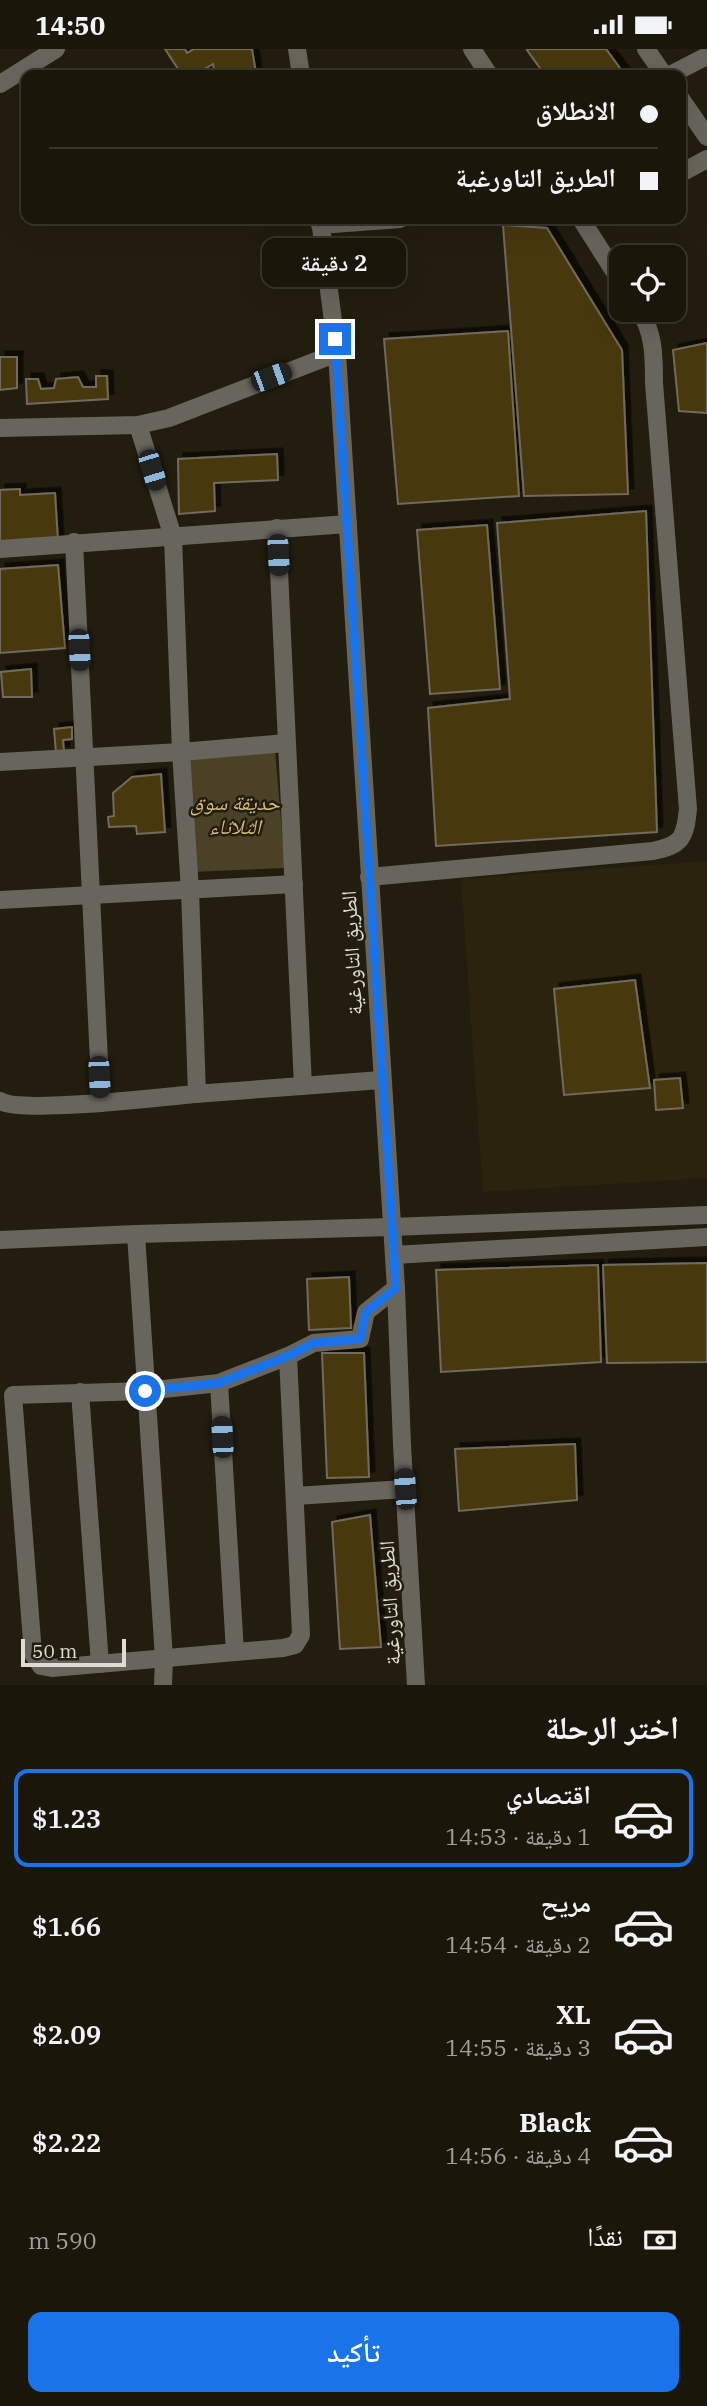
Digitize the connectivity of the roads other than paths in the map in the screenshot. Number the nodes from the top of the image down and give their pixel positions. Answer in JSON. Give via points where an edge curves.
{"nodes":[{"id":1,"x":56,"y":49,"type":"edge"},
{"id":2,"x":298,"y":49,"type":"edge"},
{"id":3,"x":472,"y":49,"type":"edge"},
{"id":4,"x":646,"y":49,"type":"edge"},
{"id":5,"x":707,"y":56,"type":"edge"},
{"id":6,"x":22,"y":70,"type":"edge"},
{"id":7,"x":300,"y":70,"type":"edge"},
{"id":8,"x":486,"y":70,"type":"edge"},
{"id":9,"x":661,"y":70,"type":"edge"},
{"id":10,"x":680,"y":70,"type":"edge"},
{"id":11,"x":21,"y":71,"type":"edge"},
{"id":12,"x":0,"y":84,"type":"edge"},
{"id":13,"x":686,"y":106,"type":"edge"},
{"id":14,"x":707,"y":137,"type":"edge"},
{"id":15,"x":707,"y":159,"type":"edge"},
{"id":16,"x":686,"y":170,"type":"edge"},
{"id":17,"x":320,"y":224,"type":"edge"},
{"id":18,"x":584,"y":224,"type":"edge"},
{"id":19,"x":609,"y":263,"type":"edge"},
{"id":20,"x":647,"y":322,"type":"edge"},
{"id":21,"x":337,"y":353,"type":"junction"},
{"id":22,"x":138,"y":425,"type":"junction"},
{"id":23,"x":0,"y":428,"type":"edge"},
{"id":24,"x":348,"y":524,"type":"junction"},
{"id":25,"x":277,"y":528,"type":"junction"},
{"id":26,"x":173,"y":537,"type":"junction"},
{"id":27,"x":74,"y":542,"type":"junction"},
{"id":28,"x":0,"y":549,"type":"edge"},
{"id":29,"x":286,"y":743,"type":"junction"},
{"id":30,"x":181,"y":752,"type":"junction"},
{"id":31,"x":84,"y":757,"type":"junction"},
{"id":32,"x":0,"y":762,"type":"edge"},
{"id":33,"x":369,"y":877,"type":"junction"},
{"id":34,"x":294,"y":884,"type":"junction"},
{"id":35,"x":190,"y":890,"type":"junction"},
{"id":36,"x":90,"y":895,"type":"junction"},
{"id":37,"x":0,"y":900,"type":"edge"},
{"id":38,"x":381,"y":1080,"type":"junction"},
{"id":39,"x":303,"y":1086,"type":"junction"},
{"id":40,"x":197,"y":1094,"type":"junction"},
{"id":41,"x":0,"y":1101,"type":"edge"},
{"id":42,"x":101,"y":1103,"type":"junction"},
{"id":43,"x":707,"y":1215,"type":"edge"},
{"id":44,"x":391,"y":1227,"type":"junction"},
{"id":45,"x":136,"y":1234,"type":"junction"},
{"id":46,"x":707,"y":1237,"type":"edge"},
{"id":47,"x":0,"y":1240,"type":"edge"},
{"id":48,"x":394,"y":1255,"type":"junction"},
{"id":49,"x":396,"y":1288,"type":"junction"},
{"id":50,"x":288,"y":1356,"type":"junction"},
{"id":51,"x":219,"y":1383,"type":"junction"},
{"id":52,"x":145,"y":1391,"type":"junction"},
{"id":53,"x":80,"y":1392,"type":"junction"},
{"id":54,"x":405,"y":1489,"type":"junction"},
{"id":55,"x":295,"y":1496,"type":"junction"},
{"id":56,"x":235,"y":1652,"type":"junction"},
{"id":57,"x":164,"y":1658,"type":"junction"},
{"id":58,"x":100,"y":1664,"type":"junction"},
{"id":59,"x":163,"y":1685,"type":"edge"},
{"id":60,"x":416,"y":1685,"type":"edge"}],
"edges":[{"from":1,"to":6,"type":"street"},
{"from":2,"to":7,"type":"street"},
{"from":3,"to":8,"type":"street"},
{"from":4,"to":9,"type":"street"},
{"from":5,"to":10,"type":"street"},
{"from":11,"to":12,"type":"street"},
{"from":13,"to":14,"type":"street"},
{"from":15,"to":16,"type":"street"},
{"from":17,"to":21,"type":"street","name":"الطريق التاورغية"},
{"from":18,"to":19,"type":"street"},
{"from":20,"to":33,"type":"street","via":[[654,353],[688,809],[681,839],[672,847],[653,851]]},
{"from":21,"to":22,"type":"street","via":[[169,418]]},
{"from":21,"to":24,"type":"street","name":"الطريق التاورغية"},
{"from":22,"to":23,"type":"street"},
{"from":22,"to":26,"type":"street"},
{"from":24,"to":25,"type":"street"},
{"from":24,"to":33,"type":"street","name":"الطريق التاورغية"},
{"from":25,"to":26,"type":"street"},
{"from":25,"to":29,"type":"street"},
{"from":26,"to":27,"type":"street"},
{"from":26,"to":30,"type":"street"},
{"from":27,"to":28,"type":"street"},
{"from":27,"to":31,"type":"street"},
{"from":29,"to":30,"type":"street"},
{"from":29,"to":34,"type":"street"},
{"from":30,"to":31,"type":"street"},
{"from":30,"to":35,"type":"street"},
{"from":31,"to":32,"type":"street"},
{"from":31,"to":36,"type":"street"},
{"from":33,"to":38,"type":"street","name":"الطريق التاورغية"},
{"from":34,"to":35,"type":"street"},
{"from":34,"to":39,"type":"street"},
{"from":35,"to":36,"type":"street"},
{"from":35,"to":40,"type":"street"},
{"from":36,"to":37,"type":"street"},
{"from":36,"to":42,"type":"street"},
{"from":38,"to":39,"type":"street"},
{"from":38,"to":44,"type":"street","name":"الطريق التاورغية"},
{"from":39,"to":40,"type":"street"},
{"from":40,"to":42,"type":"street"},
{"from":41,"to":42,"type":"street","via":[[25,1106]]},
{"from":43,"to":44,"type":"street"},
{"from":44,"to":45,"type":"street"},
{"from":44,"to":48,"type":"street","name":"الطريق التاورغية"},
{"from":45,"to":47,"type":"street"},
{"from":45,"to":52,"type":"street"},
{"from":46,"to":48,"type":"street"},
{"from":48,"to":49,"type":"street","name":"الطريق التاورغية"},
{"from":49,"to":50,"type":"street","via":[[366,1312],[360,1339],[314,1343]]},
{"from":49,"to":54,"type":"street","name":"الطريق التاورغية"},
{"from":50,"to":51,"type":"street"},
{"from":50,"to":55,"type":"street"},
{"from":51,"to":52,"type":"street"},
{"from":51,"to":56,"type":"street"},
{"from":52,"to":53,"type":"street"},
{"from":52,"to":57,"type":"street"},
{"from":53,"to":58,"type":"street"},
{"from":53,"to":58,"type":"street","via":[[13,1395],[33,1654],[40,1666],[52,1668]]},
{"from":54,"to":55,"type":"street"},
{"from":54,"to":60,"type":"street","name":"الطريق التاورغية"},
{"from":55,"to":56,"type":"street","via":[[301,1635],[295,1645]]},
{"from":56,"to":57,"type":"street"},
{"from":57,"to":58,"type":"street"},
{"from":57,"to":59,"type":"street"}]}
